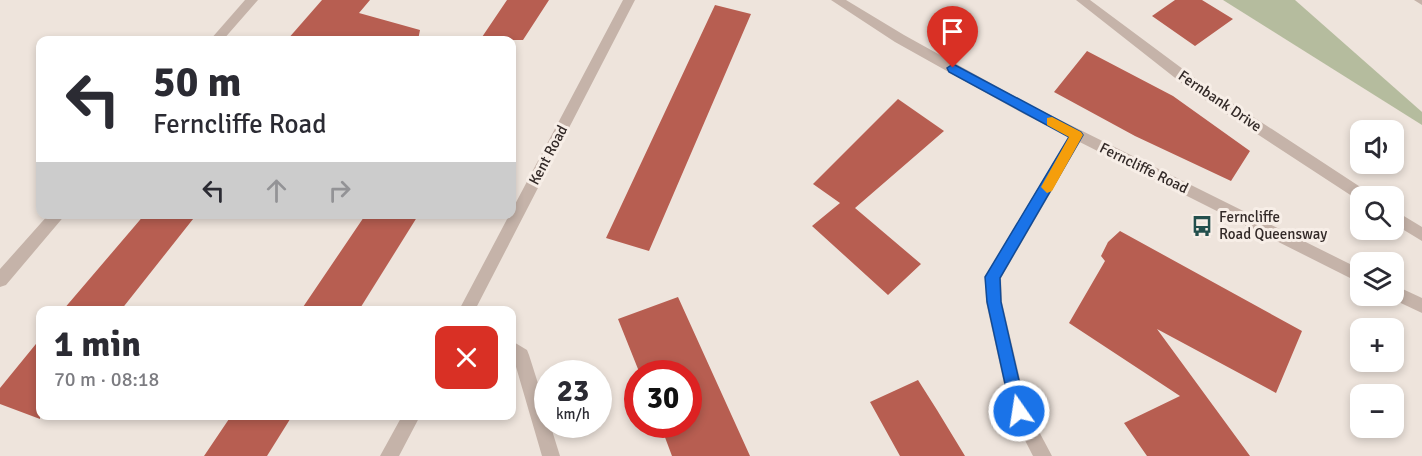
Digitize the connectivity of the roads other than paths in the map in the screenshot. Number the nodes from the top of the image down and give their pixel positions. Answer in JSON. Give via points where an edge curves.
{"nodes":[{"id":1,"x":252,"y":0,"type":"edge"},
{"id":2,"x":628,"y":0,"type":"edge"},
{"id":3,"x":837,"y":0,"type":"edge"},
{"id":4,"x":1082,"y":0,"type":"edge"},
{"id":5,"x":220,"y":36,"type":"edge"},
{"id":6,"x":1077,"y":135,"type":"junction"},
{"id":7,"x":1350,"y":187,"type":"edge"},
{"id":8,"x":516,"y":216,"type":"edge"},
{"id":9,"x":55,"y":219,"type":"edge"},
{"id":10,"x":514,"y":219,"type":"edge"},
{"id":11,"x":1404,"y":223,"type":"edge"},
{"id":12,"x":1422,"y":235,"type":"edge"},
{"id":13,"x":1350,"y":271,"type":"edge"},
{"id":14,"x":0,"y":280,"type":"edge"},
{"id":15,"x":1404,"y":297,"type":"edge"},
{"id":16,"x":469,"y":306,"type":"edge"},
{"id":17,"x":1422,"y":306,"type":"edge"},
{"id":18,"x":516,"y":352,"type":"edge"},
{"id":19,"x":409,"y":420,"type":"edge"},
{"id":20,"x":389,"y":456,"type":"edge"},
{"id":21,"x":551,"y":456,"type":"edge"},
{"id":22,"x":1043,"y":456,"type":"edge"}],
"edges":[{"from":1,"to":5,"type":"street"},
{"from":2,"to":8,"type":"street","name":"Kent Road"},
{"from":3,"to":6,"type":"street","name":"Ferncliffe Road","via":[[891,35]]},
{"from":4,"to":7,"type":"street","name":"Fernbank Drive","via":[[1198,88]]},
{"from":6,"to":13,"type":"street","name":"Ferncliffe Road"},
{"from":6,"to":22,"type":"street","via":[[993,277],[994,302],[1019,411]]},
{"from":9,"to":14,"type":"street"},
{"from":10,"to":16,"type":"street","name":"Kent Road"},
{"from":11,"to":12,"type":"street"},
{"from":15,"to":17,"type":"street"},
{"from":18,"to":21,"type":"street","via":[[521,356]]},
{"from":19,"to":20,"type":"street"}]}
